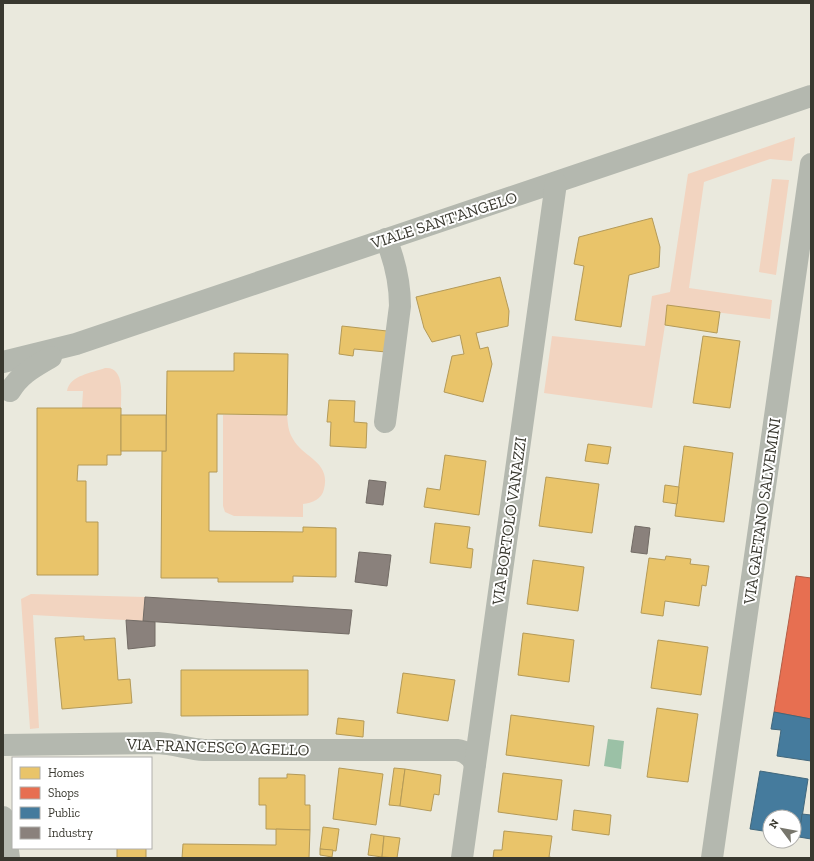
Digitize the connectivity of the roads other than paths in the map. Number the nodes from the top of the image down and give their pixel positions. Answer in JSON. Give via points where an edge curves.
{"nodes":[{"id":1,"x":811,"y":96,"type":"edge"},
{"id":2,"x":811,"y":164,"type":"edge"},
{"id":3,"x":556,"y":183,"type":"junction"},
{"id":4,"x":386,"y":239,"type":"junction"},
{"id":5,"x":76,"y":344,"type":"junction"},
{"id":6,"x":3,"y":362,"type":"edge"},
{"id":7,"x":5,"y":390,"type":"edge"},
{"id":8,"x":385,"y":422,"type":"dead end"},
{"id":9,"x":3,"y":745,"type":"edge"},
{"id":10,"x":475,"y":764,"type":"junction"},
{"id":11,"x":3,"y":817,"type":"edge"},
{"id":12,"x":9,"y":858,"type":"edge"},
{"id":13,"x":462,"y":858,"type":"edge"},
{"id":14,"x":712,"y":858,"type":"edge"}],
"edges":[{"from":1,"to":3,"type":"street","name":"VIALE SANT'ANGELO"},
{"from":2,"to":14,"type":"street","name":"VIA GAETANO SALVEMINI"},
{"from":3,"to":4,"type":"street","name":"VIALE SANT'ANGELO"},
{"from":3,"to":10,"type":"street","name":"VIA BORTOLO VANAZZI"},
{"from":4,"to":5,"type":"street","name":"VIALE SANT'ANGELO"},
{"from":4,"to":8,"type":"street","via":[[398,275],[400,306]]},
{"from":5,"to":6,"type":"street"},
{"from":5,"to":7,"type":"street","via":[[30,369]]},
{"from":9,"to":10,"type":"street","name":"VIA FRANCESCO AGELLO","via":[[172,744],[204,750],[457,750],[471,756]]},
{"from":10,"to":13,"type":"street","name":"VIA BORTOLO VANAZZI"},
{"from":11,"to":12,"type":"street"}]}
